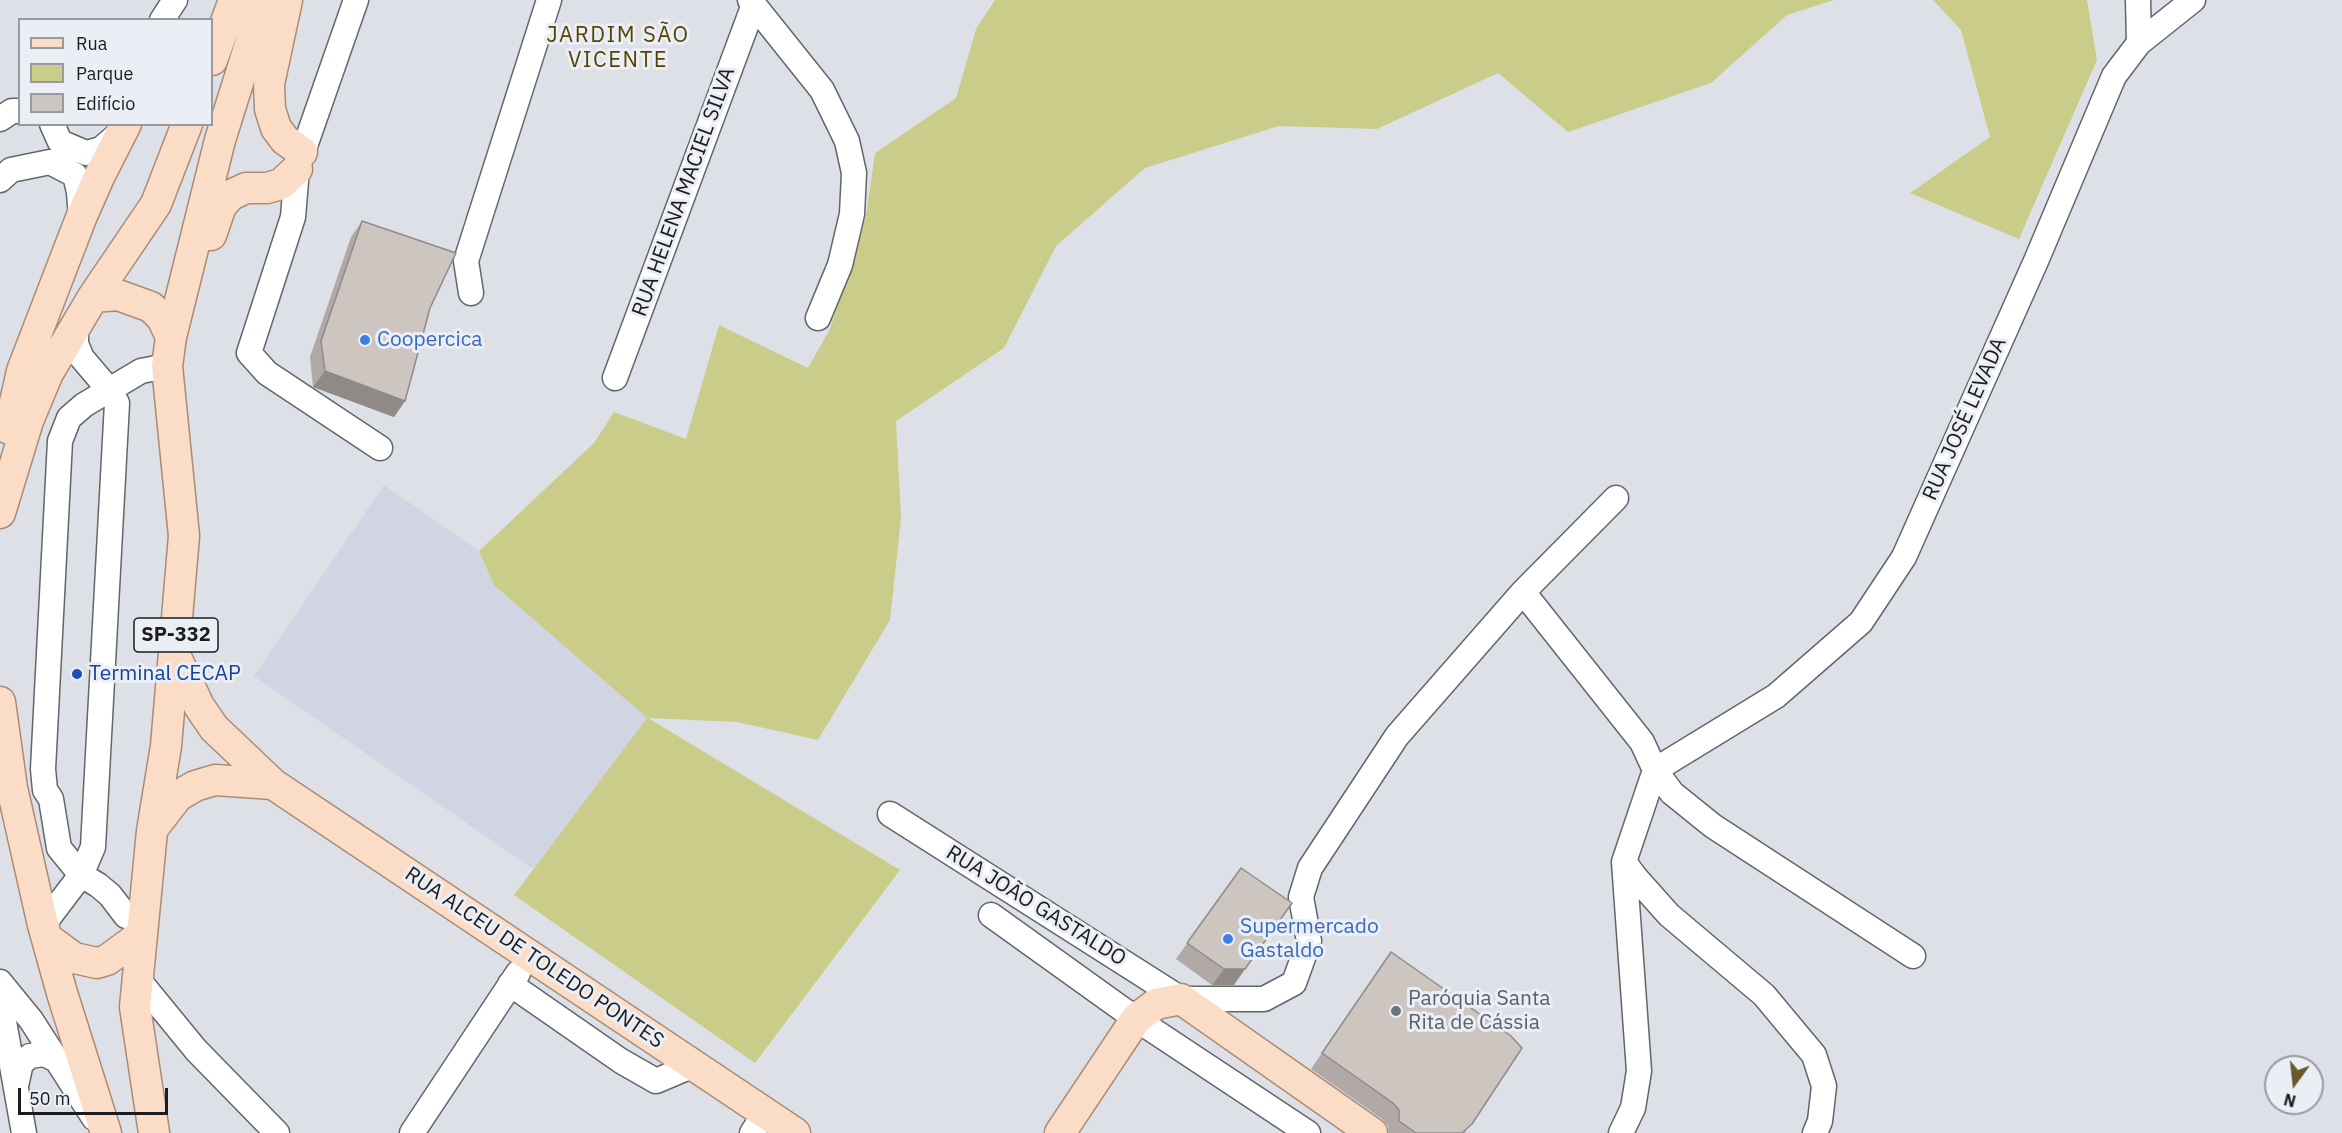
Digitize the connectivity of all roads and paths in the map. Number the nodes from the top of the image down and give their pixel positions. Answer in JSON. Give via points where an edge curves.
{"nodes":[{"id":1,"x":175,"y":0,"type":"edge"},
{"id":2,"x":221,"y":0,"type":"edge"},
{"id":3,"x":234,"y":0,"type":"edge"},
{"id":4,"x":264,"y":0,"type":"edge"},
{"id":5,"x":288,"y":0,"type":"edge"},
{"id":6,"x":356,"y":0,"type":"edge"},
{"id":7,"x":549,"y":0,"type":"edge"},
{"id":8,"x":2138,"y":0,"type":"edge"},
{"id":9,"x":2193,"y":0,"type":"edge"},
{"id":10,"x":752,"y":3,"type":"edge"},
{"id":11,"x":163,"y":18,"type":"edge"},
{"id":12,"x":204,"y":18,"type":"edge"},
{"id":13,"x":2139,"y":43,"type":"junction"},
{"id":14,"x":213,"y":57,"type":"edge"},
{"id":15,"x":18,"y":111,"type":"edge"},
{"id":16,"x":0,"y":119,"type":"edge"},
{"id":17,"x":53,"y":126,"type":"edge"},
{"id":18,"x":186,"y":126,"type":"edge"},
{"id":19,"x":124,"y":127,"type":"edge"},
{"id":20,"x":299,"y":161,"type":"junction"},
{"id":21,"x":4,"y":170,"type":"edge"},
{"id":22,"x":81,"y":218,"type":"junction"},
{"id":23,"x":189,"y":271,"type":"junction"},
{"id":24,"x":471,"y":293,"type":"dead end"},
{"id":25,"x":93,"y":297,"type":"junction"},
{"id":26,"x":818,"y":318,"type":"dead end"},
{"id":27,"x":76,"y":325,"type":"junction"},
{"id":28,"x":169,"y":352,"type":"junction"},
{"id":29,"x":615,"y":378,"type":"dead end"},
{"id":30,"x":106,"y":387,"type":"junction"},
{"id":31,"x":380,"y":448,"type":"dead end"},
{"id":32,"x":1616,"y":498,"type":"dead end"},
{"id":33,"x":3,"y":501,"type":"edge"},
{"id":34,"x":1523,"y":592,"type":"junction"},
{"id":35,"x":175,"y":654,"type":"junction"},
{"id":36,"x":0,"y":702,"type":"edge"},
{"id":37,"x":5,"y":767,"type":"edge"},
{"id":38,"x":1655,"y":770,"type":"junction"},
{"id":39,"x":273,"y":784,"type":"junction"},
{"id":40,"x":890,"y":814,"type":"dead end"},
{"id":41,"x":152,"y":831,"type":"junction"},
{"id":42,"x":1624,"y":862,"type":"junction"},
{"id":43,"x":81,"y":874,"type":"junction"},
{"id":44,"x":991,"y":915,"type":"dead end"},
{"id":45,"x":142,"y":929,"type":"junction"},
{"id":46,"x":45,"y":932,"type":"junction"},
{"id":47,"x":530,"y":956,"type":"junction"},
{"id":48,"x":1913,"y":956,"type":"dead end"},
{"id":49,"x":137,"y":978,"type":"junction"},
{"id":50,"x":0,"y":982,"type":"edge"},
{"id":51,"x":510,"y":984,"type":"junction"},
{"id":52,"x":0,"y":999,"type":"edge"},
{"id":53,"x":1181,"y":999,"type":"junction"},
{"id":54,"x":1136,"y":1019,"type":"junction"},
{"id":55,"x":57,"y":1060,"type":"junction"},
{"id":56,"x":694,"y":1065,"type":"junction"},
{"id":57,"x":16,"y":1086,"type":"junction"},
{"id":58,"x":758,"y":1123,"type":"edge"},
{"id":59,"x":24,"y":1133,"type":"edge"},
{"id":60,"x":105,"y":1133,"type":"edge"},
{"id":61,"x":154,"y":1133,"type":"edge"},
{"id":62,"x":277,"y":1133,"type":"edge"},
{"id":63,"x":412,"y":1133,"type":"edge"},
{"id":64,"x":795,"y":1133,"type":"edge"},
{"id":65,"x":1060,"y":1133,"type":"edge"},
{"id":66,"x":1308,"y":1133,"type":"edge"},
{"id":67,"x":1372,"y":1133,"type":"edge"},
{"id":68,"x":1621,"y":1133,"type":"edge"},
{"id":69,"x":1815,"y":1133,"type":"edge"}],
"edges":[{"from":1,"to":11,"type":"street"},
{"from":2,"to":12,"type":"main road"},
{"from":3,"to":14,"type":"main road"},
{"from":4,"to":23,"type":"main road","number":"SP-332","via":[[220,140]]},
{"from":5,"to":20,"type":"main road","via":[[269,84],[270,109],[276,128]]},
{"from":6,"to":20,"type":"street"},
{"from":7,"to":24,"type":"street","via":[[466,261]]},
{"from":8,"to":13,"type":"street"},
{"from":9,"to":13,"type":"street","name":"RUA JOSÉ LEVADA"},
{"from":10,"to":26,"type":"street","via":[[822,90],[847,141],[854,173],[852,214],[840,265]]},
{"from":10,"to":29,"type":"street","name":"RUA HELENA MACIEL SILVA"},
{"from":13,"to":38,"type":"street","name":"RUA JOSÉ LEVADA","via":[[2114,75],[1904,557],[1861,621],[1776,696]]},
{"from":15,"to":16,"type":"street"},
{"from":17,"to":19,"type":"street","via":[[60,142],[86,153],[101,149]]},
{"from":18,"to":25,"type":"main road","via":[[156,204]]},
{"from":19,"to":22,"type":"main road"},
{"from":20,"to":23,"type":"main road","via":[[281,184],[246,188],[231,195],[221,207],[206,248]]},
{"from":20,"to":31,"type":"street","via":[[293,217],[249,353],[267,373]]},
{"from":21,"to":22,"type":"street","via":[[50,162],[75,175]]},
{"from":22,"to":33,"type":"main road","via":[[22,371],[9,429]]},
{"from":23,"to":28,"type":"main road","number":"SP-332"},
{"from":25,"to":27,"type":"main road"},
{"from":25,"to":28,"type":"main road","via":[[118,295],[151,307],[162,318]]},
{"from":27,"to":30,"type":"street","via":[[78,350]]},
{"from":27,"to":33,"type":"main road","via":[[48,373],[28,421]]},
{"from":28,"to":30,"type":"street","via":[[141,371]]},
{"from":28,"to":35,"type":"main road","number":"SP-332","via":[[184,536]]},
{"from":30,"to":43,"type":"street","via":[[117,403],[117,415],[93,847]]},
{"from":30,"to":43,"type":"street","via":[[86,389],[78,397],[60,441],[43,769],[59,849]]},
{"from":32,"to":34,"type":"street"},
{"from":34,"to":38,"type":"street","via":[[1642,742]]},
{"from":34,"to":53,"type":"street","via":[[1397,736],[1310,868],[1301,897],[1309,941],[1294,983],[1264,999]]},
{"from":35,"to":39,"type":"main road","name":"RUA ALCEU DE TOLEDO PONTES","via":[[199,706],[214,728]]},
{"from":35,"to":41,"type":"main road","number":"SP-332"},
{"from":36,"to":37,"type":"main road"},
{"from":37,"to":46,"type":"main road"},
{"from":38,"to":42,"type":"street"},
{"from":38,"to":48,"type":"street","via":[[1672,793],[1713,825]]},
{"from":39,"to":41,"type":"main road","name":"RUA ALCEU DE TOLEDO PONTES","via":[[215,780],[195,786],[178,796]]},
{"from":39,"to":47,"type":"main road","name":"RUA ALCEU DE TOLEDO PONTES"},
{"from":40,"to":53,"type":"street","name":"RUA JOÃO GASTALDO"},
{"from":41,"to":45,"type":"main road","number":"SP-332"},
{"from":42,"to":68,"type":"street","via":[[1639,1071],[1634,1108]]},
{"from":42,"to":69,"type":"street","via":[[1669,915],[1764,994],[1814,1055],[1824,1086]]},
{"from":43,"to":45,"type":"street","via":[[110,895]]},
{"from":43,"to":46,"type":"street"},
{"from":44,"to":54,"type":"street"},
{"from":45,"to":46,"type":"main road","via":[[107,960],[97,963],[74,958]]},
{"from":45,"to":49,"type":"main road","number":"SP-332"},
{"from":46,"to":60,"type":"main road"},
{"from":47,"to":51,"type":"street"},
{"from":47,"to":56,"type":"main road","name":"RUA ALCEU DE TOLEDO PONTES"},
{"from":49,"to":61,"type":"main road","number":"SP-332","via":[[135,1007]]},
{"from":49,"to":62,"type":"street","via":[[196,1050]]},
{"from":50,"to":55,"type":"street"},
{"from":51,"to":56,"type":"street","via":[[656,1081]]},
{"from":51,"to":63,"type":"street"},
{"from":52,"to":57,"type":"street"},
{"from":53,"to":54,"type":"main road","via":[[1156,1004]]},
{"from":53,"to":67,"type":"main road"},
{"from":54,"to":65,"type":"main road"},
{"from":54,"to":66,"type":"street"},
{"from":55,"to":57,"type":"street","via":[[44,1054],[30,1056],[21,1063]]},
{"from":55,"to":60,"type":"street"},
{"from":56,"to":58,"type":"main road","name":"RUA ALCEU DE TOLEDO PONTES"},
{"from":57,"to":59,"type":"street"},
{"from":58,"to":64,"type":"main road","name":"RUA ALCEU DE TOLEDO PONTES"}]}
